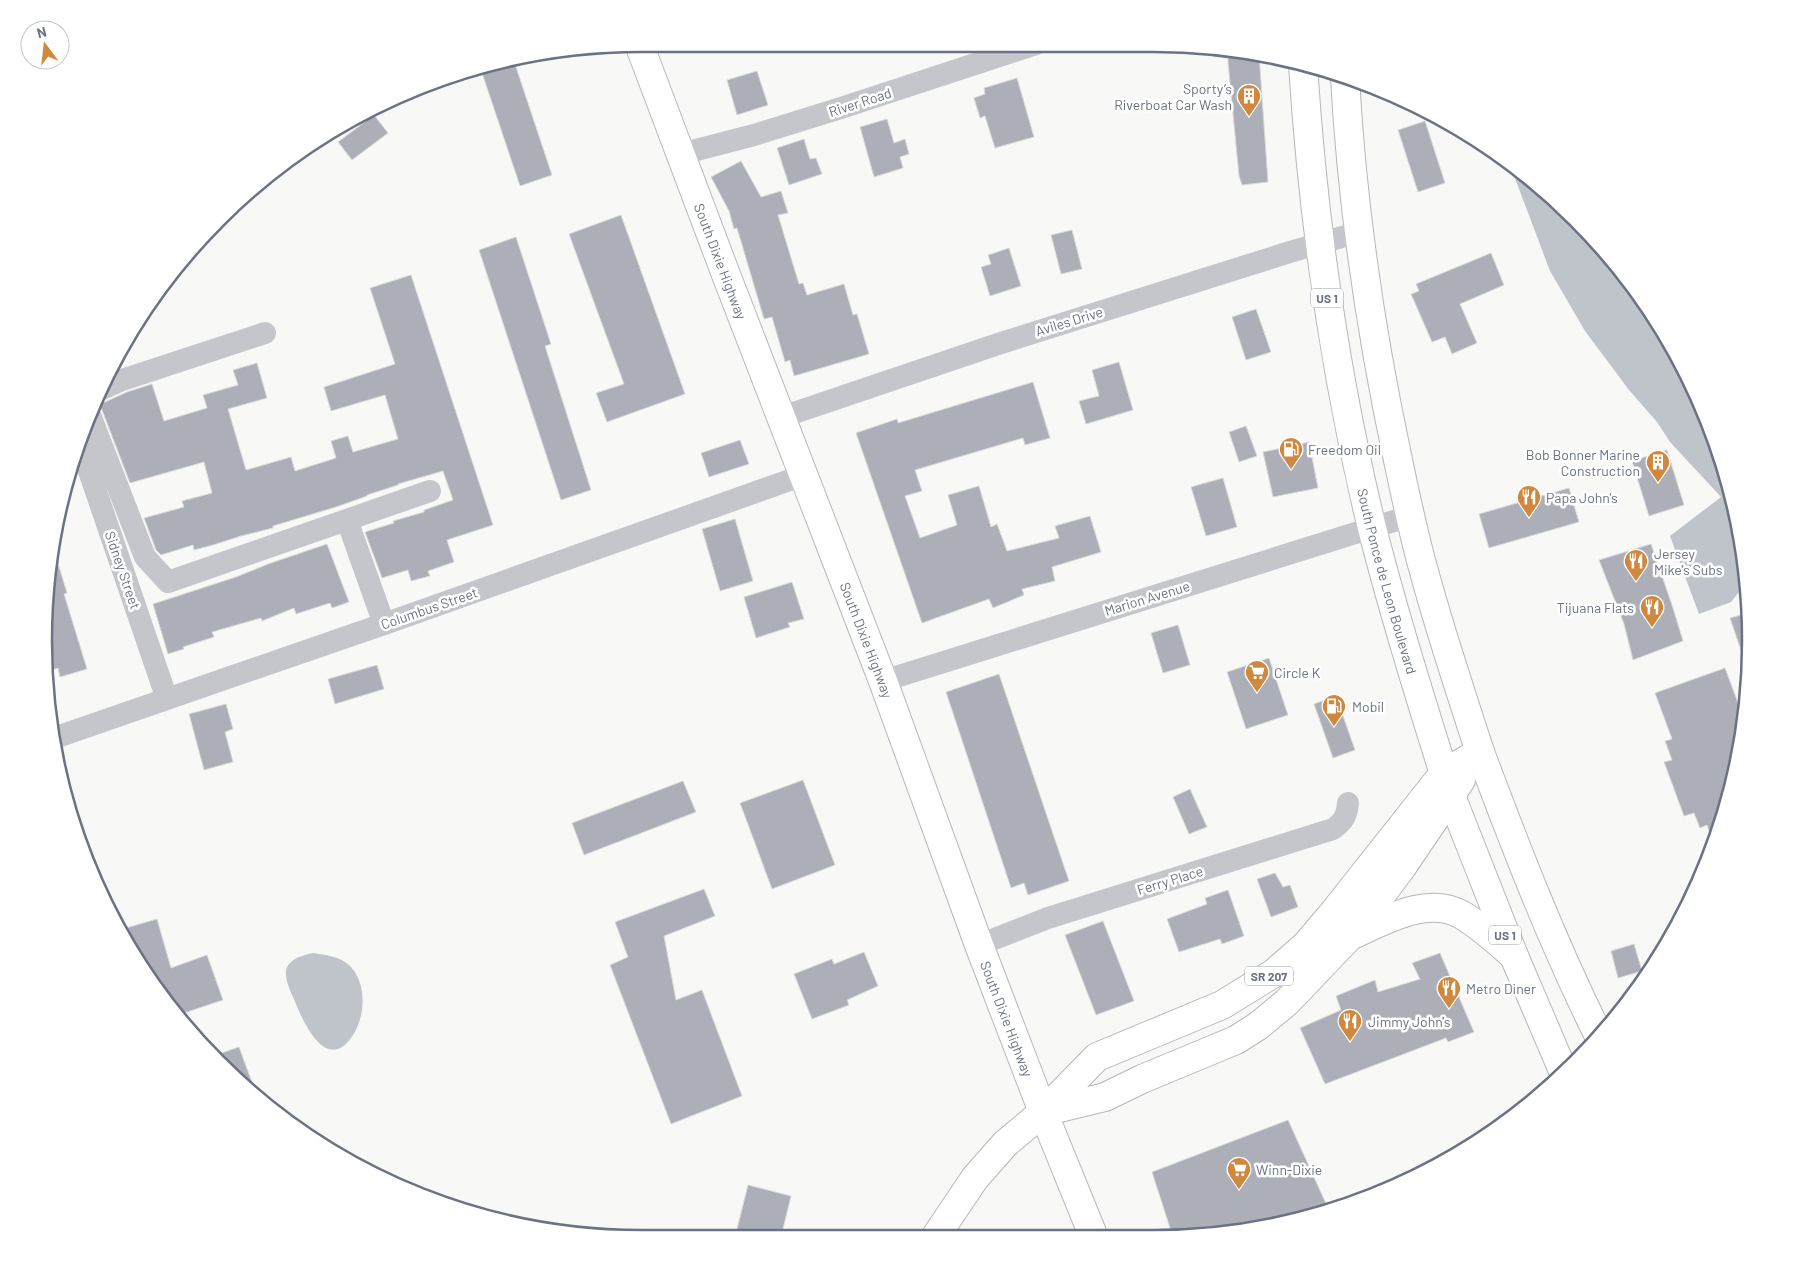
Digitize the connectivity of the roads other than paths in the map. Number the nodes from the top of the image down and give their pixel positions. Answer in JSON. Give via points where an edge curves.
{"nodes":[{"id":1,"x":642,"y":52,"type":"edge"},
{"id":2,"x":1012,"y":52,"type":"edge"},
{"id":3,"x":1304,"y":72,"type":"edge"},
{"id":4,"x":1344,"y":85,"type":"edge"},
{"id":5,"x":681,"y":154,"type":"junction"},
{"id":6,"x":1359,"y":232,"type":"junction"},
{"id":7,"x":1319,"y":243,"type":"junction"},
{"id":8,"x":265,"y":333,"type":"dead end"},
{"id":9,"x":111,"y":385,"type":"edge"},
{"id":10,"x":782,"y":417,"type":"junction"},
{"id":11,"x":94,"y":425,"type":"edge"},
{"id":12,"x":83,"y":455,"type":"edge"},
{"id":13,"x":804,"y":475,"type":"junction"},
{"id":14,"x":430,"y":491,"type":"dead end"},
{"id":15,"x":1410,"y":516,"type":"junction"},
{"id":16,"x":347,"y":520,"type":"junction"},
{"id":17,"x":1372,"y":527,"type":"junction"},
{"id":18,"x":168,"y":582,"type":"junction"},
{"id":19,"x":131,"y":595,"type":"junction"},
{"id":20,"x":384,"y":624,"type":"junction"},
{"id":21,"x":883,"y":681,"type":"junction"},
{"id":22,"x":167,"y":699,"type":"junction"},
{"id":23,"x":61,"y":736,"type":"edge"},
{"id":24,"x":1480,"y":752,"type":"junction"},
{"id":25,"x":1447,"y":784,"type":"junction"},
{"id":26,"x":1348,"y":803,"type":"dead end"},
{"id":27,"x":1350,"y":936,"type":"junction"},
{"id":28,"x":979,"y":945,"type":"junction"},
{"id":29,"x":1514,"y":956,"type":"junction"},
{"id":30,"x":1598,"y":1027,"type":"edge"},
{"id":31,"x":1561,"y":1066,"type":"edge"},
{"id":32,"x":1043,"y":1112,"type":"junction"},
{"id":33,"x":940,"y":1230,"type":"edge"},
{"id":34,"x":1091,"y":1230,"type":"edge"}],
"edges":[{"from":1,"to":5,"type":"main road","name":"South Dixie Highway"},
{"from":2,"to":5,"type":"street","name":"River Road","via":[[832,111]]},
{"from":3,"to":7,"type":"main road","name":"South Ponce de Leon Boulevard","number":"US 1"},
{"from":4,"to":6,"type":"main road"},
{"from":5,"to":10,"type":"main road","name":"South Dixie Highway"},
{"from":6,"to":7,"type":"street","name":"Aviles Drive"},
{"from":6,"to":15,"type":"main road","via":[[1387,408]]},
{"from":7,"to":10,"type":"street","name":"Aviles Drive","via":[[998,344]]},
{"from":7,"to":17,"type":"main road","name":"South Ponce de Leon Boulevard","number":"US 1","via":[[1342,386]]},
{"from":8,"to":9,"type":"street"},
{"from":10,"to":13,"type":"main road","name":"South Dixie Highway"},
{"from":11,"to":18,"type":"street","via":[[145,556]]},
{"from":12,"to":19,"type":"street","name":"Sidney Street"},
{"from":13,"to":20,"type":"street","name":"Columbus Street"},
{"from":13,"to":21,"type":"main road","name":"South Dixie Highway"},
{"from":14,"to":16,"type":"street"},
{"from":15,"to":17,"type":"street","name":"Marion Avenue"},
{"from":15,"to":24,"type":"main road","via":[[1424,574]]},
{"from":16,"to":18,"type":"street"},
{"from":16,"to":20,"type":"street"},
{"from":17,"to":21,"type":"street","name":"Marion Avenue"},
{"from":17,"to":25,"type":"main road","name":"South Ponce de Leon Boulevard","number":"US 1"},
{"from":18,"to":19,"type":"street"},
{"from":19,"to":22,"type":"street","name":"Sidney Street"},
{"from":20,"to":22,"type":"street","name":"Columbus Street"},
{"from":21,"to":28,"type":"main road","name":"South Dixie Highway"},
{"from":22,"to":23,"type":"street","name":"Columbus Street"},
{"from":24,"to":25,"type":"main road","number":"SR 207"},
{"from":24,"to":30,"type":"main road","via":[[1526,874]]},
{"from":25,"to":27,"type":"main road","number":"SR 207","via":[[1400,870]]},
{"from":25,"to":29,"type":"main road","name":"South Ponce de Leon Boulevard","number":"US 1"},
{"from":25,"to":32,"type":"main road","number":"SR 207","via":[[1306,945],[1274,973],[1222,1005],[1097,1057]]},
{"from":26,"to":28,"type":"street","name":"Ferry Place","via":[[1342,822],[1333,830],[1048,918]]},
{"from":27,"to":29,"type":"main road","via":[[1419,909],[1444,909],[1462,914]]},
{"from":27,"to":32,"type":"main road","number":"SR 207","via":[[1287,1002],[1236,1040],[1105,1097]]},
{"from":28,"to":32,"type":"main road","name":"South Dixie Highway"},
{"from":29,"to":31,"type":"main road","name":"South Ponce de Leon Boulevard","number":"US 1"},
{"from":32,"to":33,"type":"main road","number":"SR 207","via":[[1005,1144],[975,1178]]},
{"from":32,"to":34,"type":"main road","name":"South Dixie Highway"}]}
